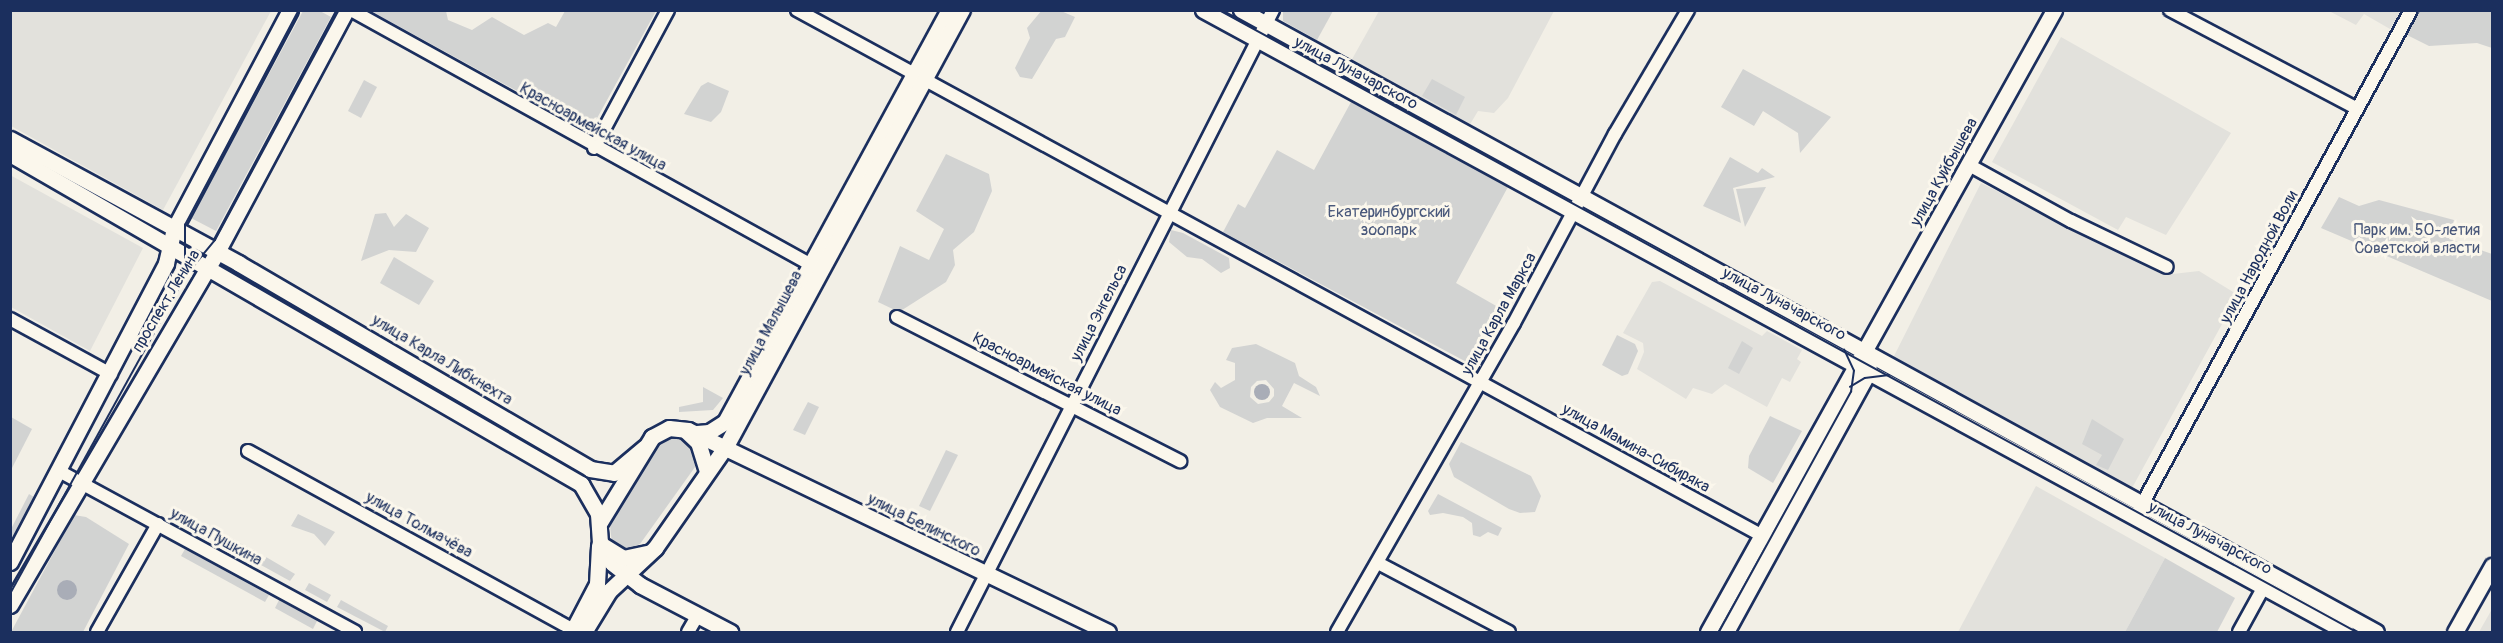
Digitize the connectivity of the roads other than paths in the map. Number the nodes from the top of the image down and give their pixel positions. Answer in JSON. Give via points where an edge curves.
{"nodes":[{"id":1,"x":290,"y":10,"type":"edge"},
{"id":2,"x":346,"y":10,"type":"edge"},
{"id":3,"x":351,"y":10,"type":"edge"},
{"id":4,"x":668,"y":10,"type":"edge"},
{"id":5,"x":797,"y":10,"type":"edge"},
{"id":6,"x":948,"y":10,"type":"edge"},
{"id":7,"x":962,"y":10,"type":"edge"},
{"id":8,"x":1203,"y":10,"type":"edge"},
{"id":9,"x":1240,"y":10,"type":"edge"},
{"id":10,"x":1688,"y":10,"type":"edge"},
{"id":11,"x":2054,"y":10,"type":"edge"},
{"id":12,"x":2170,"y":10,"type":"edge"},
{"id":13,"x":2410,"y":10,"type":"edge"},
{"id":14,"x":1269,"y":17,"type":"edge"},
{"id":15,"x":1256,"y":40,"type":"junction"},
{"id":16,"x":920,"y":75,"type":"junction"},
{"id":17,"x":2356,"y":108,"type":"junction"},
{"id":18,"x":10,"y":139,"type":"edge"},
{"id":19,"x":594,"y":148,"type":"junction"},
{"id":20,"x":10,"y":154,"type":"edge"},
{"id":21,"x":1969,"y":165,"type":"junction"},
{"id":22,"x":1576,"y":204,"type":"junction"},
{"id":23,"x":1169,"y":212,"type":"junction"},
{"id":24,"x":174,"y":229,"type":"junction"},
{"id":25,"x":170,"y":245,"type":"junction"},
{"id":26,"x":217,"y":252,"type":"junction"},
{"id":27,"x":206,"y":266,"type":"junction"},
{"id":28,"x":815,"y":267,"type":"junction"},
{"id":29,"x":2167,"y":267,"type":"dead end"},
{"id":30,"x":897,"y":317,"type":"dead end"},
{"id":31,"x":10,"y":319,"type":"edge"},
{"id":32,"x":1866,"y":351,"type":"junction"},
{"id":33,"x":1855,"y":363,"type":"junction"},
{"id":34,"x":1869,"y":371,"type":"junction"},
{"id":35,"x":111,"y":374,"type":"junction"},
{"id":36,"x":1481,"y":382,"type":"junction"},
{"id":37,"x":1071,"y":404,"type":"junction"},
{"id":38,"x":681,"y":428,"type":"junction"},
{"id":39,"x":697,"y":433,"type":"junction"},
{"id":40,"x":726,"y":446,"type":"junction"},
{"id":41,"x":645,"y":447,"type":"junction"},
{"id":42,"x":248,"y":452,"type":"dead end"},
{"id":43,"x":1180,"y":461,"type":"dead end"},
{"id":44,"x":59,"y":471,"type":"junction"},
{"id":45,"x":707,"y":472,"type":"junction"},
{"id":46,"x":81,"y":483,"type":"junction"},
{"id":47,"x":2143,"y":504,"type":"junction"},
{"id":48,"x":2135,"y":519,"type":"junction"},
{"id":49,"x":600,"y":522,"type":"junction"},
{"id":50,"x":158,"y":524,"type":"junction"},
{"id":51,"x":1768,"y":539,"type":"junction"},
{"id":52,"x":600,"y":542,"type":"junction"},
{"id":53,"x":656,"y":548,"type":"junction"},
{"id":54,"x":10,"y":562,"type":"edge"},
{"id":55,"x":1378,"y":563,"type":"junction"},
{"id":56,"x":2493,"y":566,"type":"edge"},
{"id":57,"x":626,"y":575,"type":"junction"},
{"id":58,"x":985,"y":575,"type":"junction"},
{"id":59,"x":2267,"y":581,"type":"junction"},
{"id":60,"x":10,"y":605,"type":"edge"},
{"id":61,"x":698,"y":615,"type":"junction"},
{"id":62,"x":576,"y":632,"type":"edge"},
{"id":63,"x":97,"y":633,"type":"edge"},
{"id":64,"x":356,"y":633,"type":"edge"},
{"id":65,"x":688,"y":633,"type":"edge"},
{"id":66,"x":730,"y":633,"type":"edge"},
{"id":67,"x":957,"y":633,"type":"edge"},
{"id":68,"x":1108,"y":633,"type":"edge"},
{"id":69,"x":1337,"y":633,"type":"edge"},
{"id":70,"x":1509,"y":633,"type":"edge"},
{"id":71,"x":1708,"y":633,"type":"edge"},
{"id":72,"x":1726,"y":633,"type":"edge"},
{"id":73,"x":2239,"y":633,"type":"edge"},
{"id":74,"x":2346,"y":633,"type":"edge"},
{"id":75,"x":2376,"y":633,"type":"edge"},
{"id":76,"x":2455,"y":633,"type":"edge"}],
"edges":[{"from":1,"to":24,"type":"main road","name":"проспект Ленина"},
{"from":2,"to":26,"type":"main road","name":"проспект Ленина"},
{"from":3,"to":19,"type":"street","name":"Красноармейская улица"},
{"from":4,"to":19,"type":"street"},
{"from":5,"to":16,"type":"street","name":"улица Мамина-Сибиряка"},
{"from":6,"to":16,"type":"main road","name":"улица Малышева"},
{"from":7,"to":16,"type":"main road","name":"улица Малышева"},
{"from":8,"to":15,"type":"main road","name":"улица Луначарского"},
{"from":9,"to":14,"type":"main road","name":"улица Луначарского"},
{"from":10,"to":22,"type":"street","name":"улица Карла Маркса"},
{"from":11,"to":21,"type":"main road","name":"улица Куйбышева"},
{"from":12,"to":17,"type":"street"},
{"from":13,"to":17,"type":"street","name":"улица Народной Воли"},
{"from":14,"to":15,"type":"street","name":"улица Энгельса"},
{"from":14,"to":22,"type":"main road","name":"улица Луначарского"},
{"from":15,"to":22,"type":"main road","name":"улица Луначарского"},
{"from":15,"to":23,"type":"street","name":"улица Энгельса"},
{"from":16,"to":23,"type":"street","name":"улица Мамина-Сибиряка"},
{"from":16,"to":28,"type":"main road","name":"улица Малышева"},
{"from":17,"to":47,"type":"street","name":"улица Народной Воли"},
{"from":18,"to":24,"type":"main road"},
{"from":19,"to":28,"type":"street","name":"Красноармейская улица"},
{"from":20,"to":25,"type":"main road"},
{"from":21,"to":29,"type":"street","via":[[2071,221]]},
{"from":21,"to":32,"type":"main road","name":"улица Куйбышева"},
{"from":22,"to":32,"type":"main road","name":"улица Луначарского"},
{"from":22,"to":33,"type":"main road","name":"улица Луначарского"},
{"from":22,"to":36,"type":"street","name":"улица Карла Маркса"},
{"from":23,"to":36,"type":"street","name":"улица Мамина-Сибиряка"},
{"from":23,"to":37,"type":"street","name":"улица Энгельса"},
{"from":24,"to":25,"type":"main road","name":"проспект Ленина"},
{"from":24,"to":26,"type":"main road"},
{"from":25,"to":27,"type":"main road"},
{"from":25,"to":35,"type":"main road","name":"проспект Ленина","via":[[166,263]]},
{"from":26,"to":27,"type":"main road","name":"проспект Ленина"},
{"from":26,"to":41,"type":"main road","name":"улица Карла Либкнехта","via":[[590,469],[615,473]]},
{"from":27,"to":46,"type":"main road","name":"проспект Ленина"},
{"from":27,"to":49,"type":"main road","via":[[581,484]]},
{"from":28,"to":39,"type":"main road","name":"улица Малышева","via":[[725,422],[709,432]]},
{"from":28,"to":40,"type":"main road","name":"улица Малышева"},
{"from":30,"to":37,"type":"street","name":"Красноармейская улица"},
{"from":31,"to":35,"type":"street"},
{"from":32,"to":33,"type":"main road","name":"улица Куйбышева"},
{"from":32,"to":34,"type":"main road"},
{"from":32,"to":47,"type":"main road","name":"улица Луначарского"},
{"from":33,"to":34,"type":"main road","name":"улица Луначарского"},
{"from":33,"to":51,"type":"main road","name":"улица Куйбышева"},
{"from":34,"to":48,"type":"main road","name":"улица Луначарского"},
{"from":34,"to":51,"type":"main road","name":"улица Куйбышева"},
{"from":35,"to":44,"type":"main road","name":"проспект Ленина"},
{"from":36,"to":51,"type":"street","name":"улица Мамина-Сибиряка"},
{"from":36,"to":55,"type":"street","name":"улица Карла Маркса"},
{"from":37,"to":43,"type":"street","name":"Красноармейская улица"},
{"from":37,"to":58,"type":"street","name":"улица Энгельса"},
{"from":38,"to":39,"type":"main road"},
{"from":38,"to":41,"type":"main road","name":"улица Карла Либкнехта","via":[[656,433]]},
{"from":38,"to":45,"type":"main road","via":[[698,442]]},
{"from":39,"to":40,"type":"main road"},
{"from":40,"to":45,"type":"main road","name":"улица Малышева"},
{"from":40,"to":58,"type":"main road","name":"улица Белинского"},
{"from":41,"to":49,"type":"main road","name":"улица Карла Либкнехта"},
{"from":42,"to":62,"type":"street","name":"улица Толмачёва"},
{"from":44,"to":46,"type":"street","name":"улица Пушкина"},
{"from":44,"to":54,"type":"main road","name":"проспект Ленина"},
{"from":45,"to":53,"type":"main road","name":"улица Малышева"},
{"from":46,"to":50,"type":"street","name":"улица Пушкина"},
{"from":46,"to":60,"type":"main road","name":"проспект Ленина"},
{"from":47,"to":48,"type":"street","name":"улица Народной Воли"},
{"from":47,"to":59,"type":"main road","name":"улица Луначарского"},
{"from":48,"to":59,"type":"main road","name":"улица Луначарского"},
{"from":49,"to":52,"type":"main road"},
{"from":50,"to":63,"type":"street"},
{"from":50,"to":64,"type":"street","name":"улица Пушкина"},
{"from":51,"to":71,"type":"main road","name":"улица Куйбышева"},
{"from":51,"to":72,"type":"main road","name":"улица Куйбышева"},
{"from":52,"to":53,"type":"main road","via":[[623,558],[639,557]]},
{"from":52,"to":57,"type":"main road","via":[[606,557]]},
{"from":52,"to":62,"type":"main road","via":[[597,584]]},
{"from":53,"to":57,"type":"main road","name":"улица Малышева"},
{"from":55,"to":69,"type":"street","name":"улица Карла Маркса"},
{"from":55,"to":70,"type":"street"},
{"from":56,"to":76,"type":"main road"},
{"from":57,"to":61,"type":"main road"},
{"from":57,"to":62,"type":"main road","name":"улица Малышева"},
{"from":58,"to":67,"type":"street","name":"улица Энгельса"},
{"from":58,"to":68,"type":"main road","name":"улица Белинского"},
{"from":59,"to":73,"type":"street"},
{"from":59,"to":74,"type":"main road","name":"улица Луначарского"},
{"from":59,"to":75,"type":"main road","name":"улица Луначарского"},
{"from":61,"to":65,"type":"street"},
{"from":61,"to":66,"type":"main road"}]}
